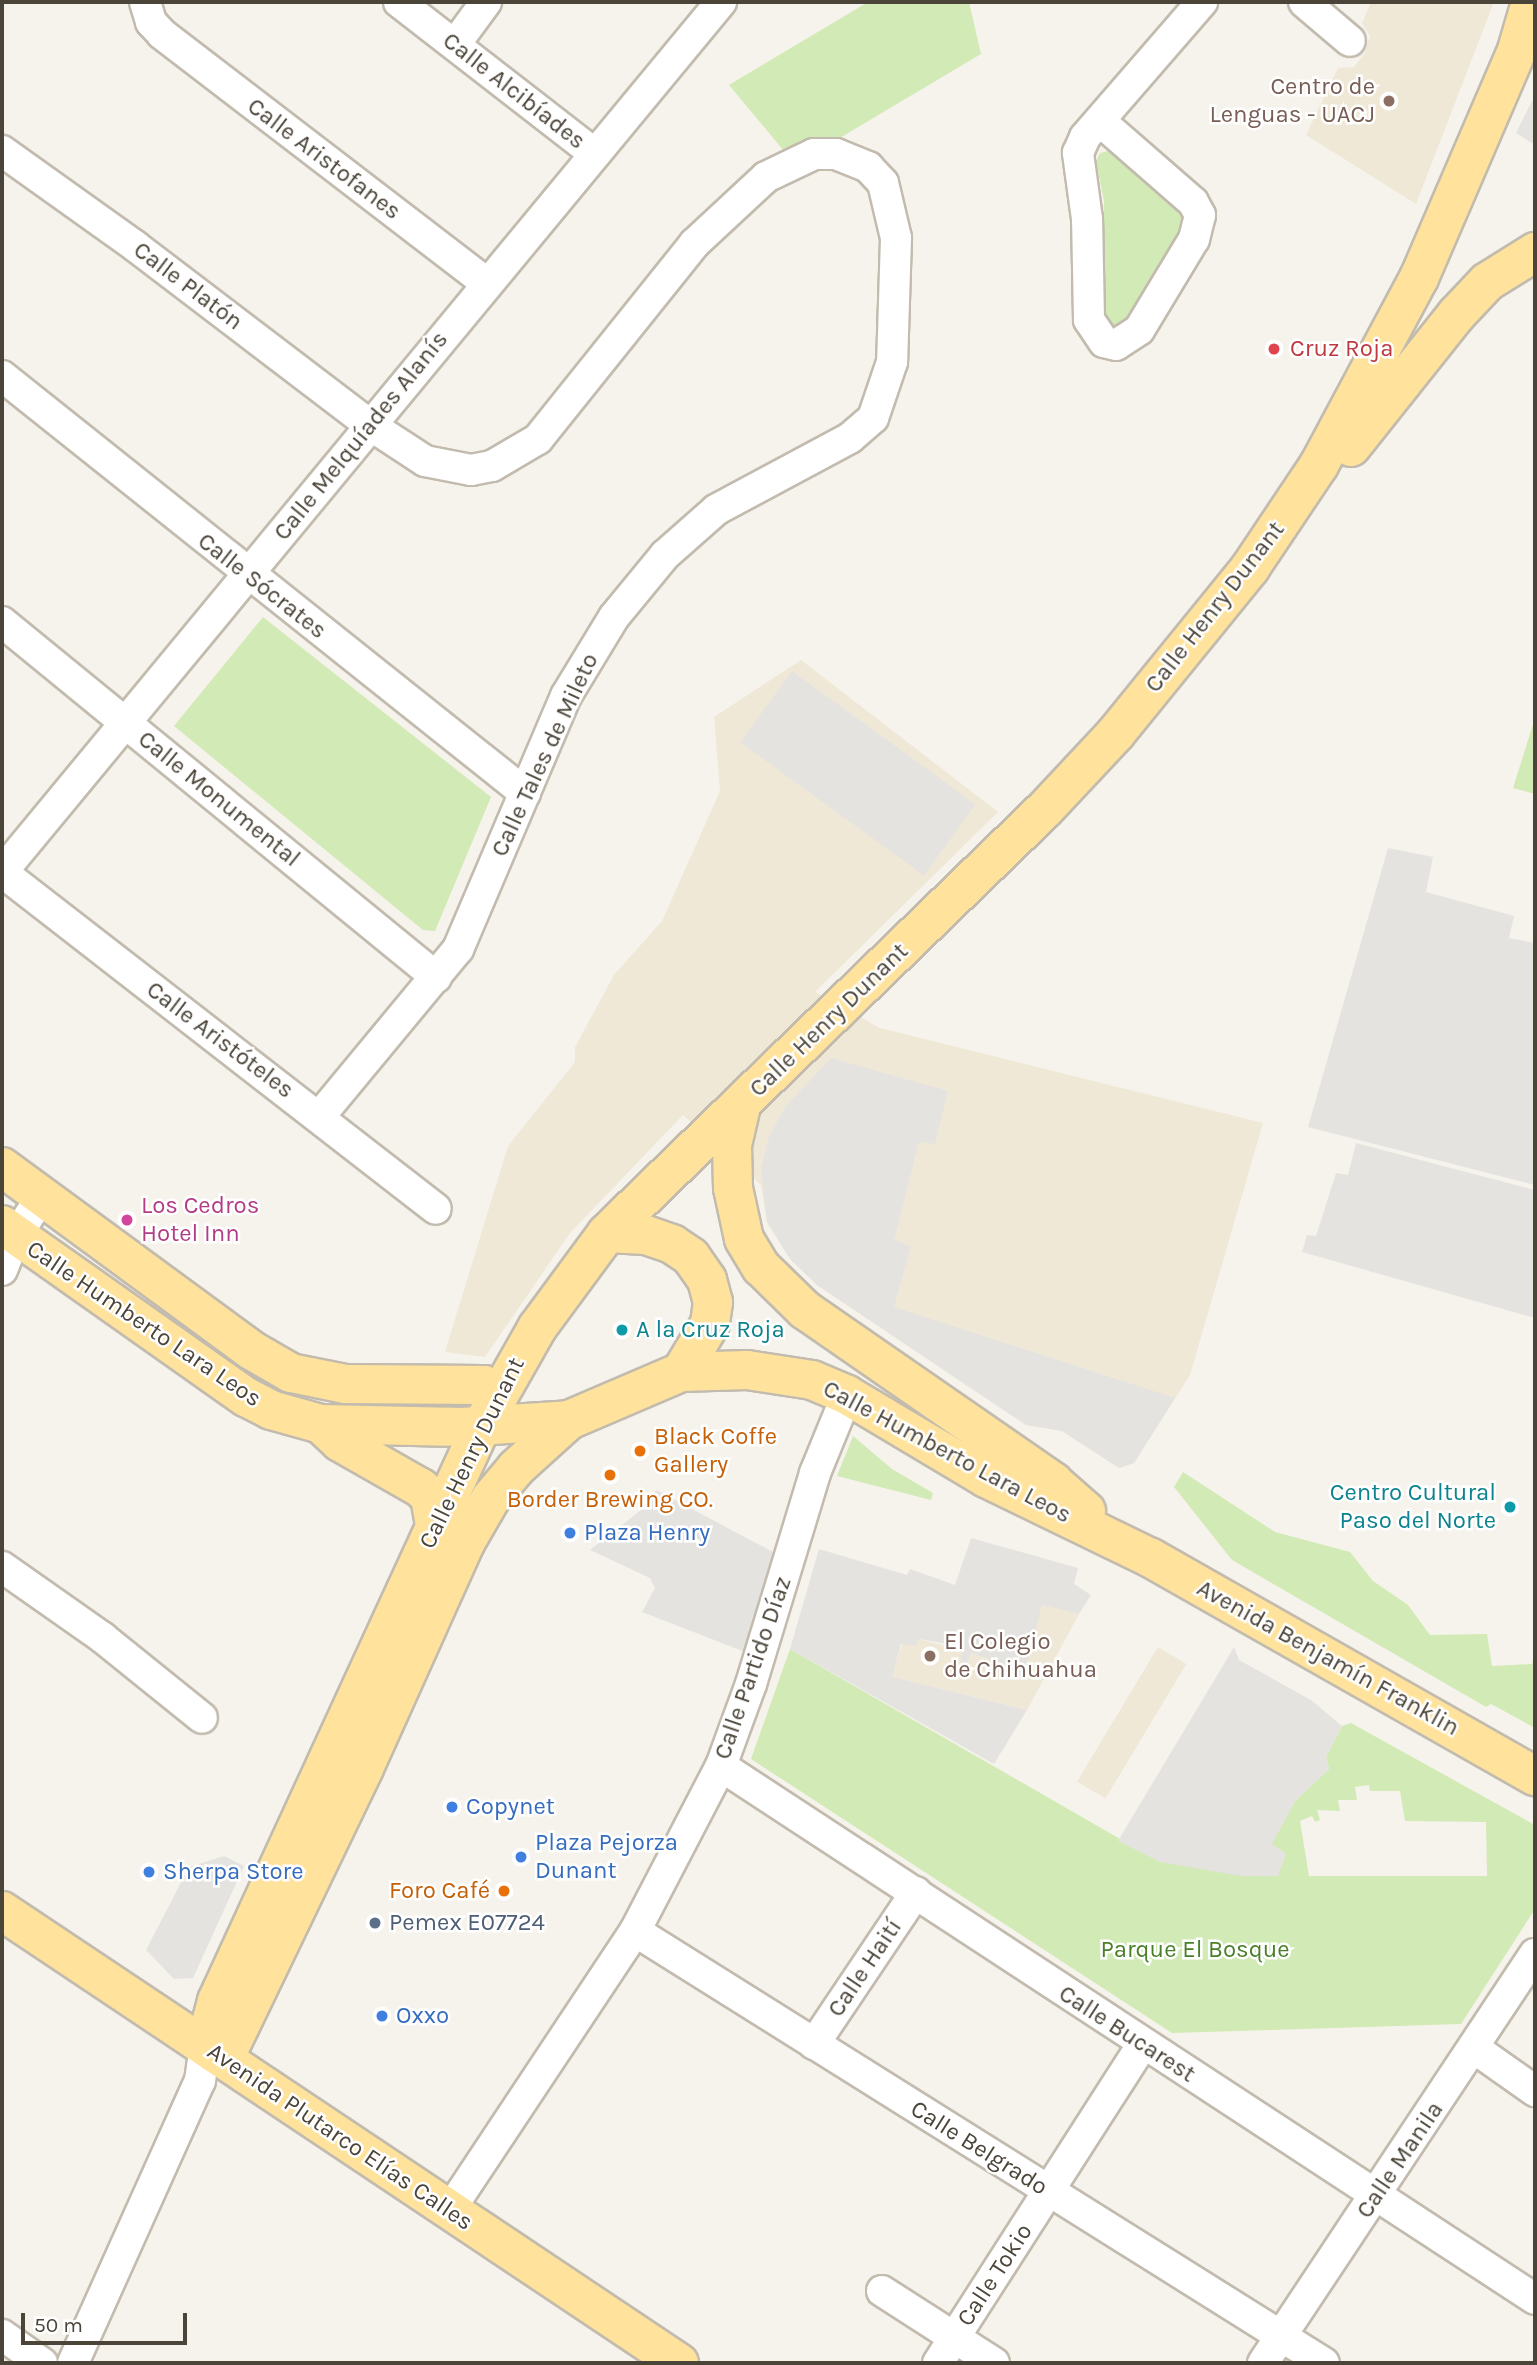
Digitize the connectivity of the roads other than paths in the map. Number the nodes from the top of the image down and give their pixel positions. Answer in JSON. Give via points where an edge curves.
{"nodes":[{"id":1,"x":145,"y":2,"type":"edge"},
{"id":2,"x":399,"y":2,"type":"edge"},
{"id":3,"x":486,"y":2,"type":"edge"},
{"id":4,"x":721,"y":2,"type":"edge"},
{"id":5,"x":1202,"y":2,"type":"edge"},
{"id":6,"x":1304,"y":2,"type":"edge"},
{"id":7,"x":1531,"y":2,"type":"edge"},
{"id":8,"x":1350,"y":41,"type":"dead end"},
{"id":9,"x":456,"y":43,"type":"junction"},
{"id":10,"x":1100,"y":121,"type":"junction"},
{"id":11,"x":2,"y":151,"type":"edge"},
{"id":12,"x":594,"y":155,"type":"junction"},
{"id":13,"x":1535,"y":252,"type":"edge"},
{"id":14,"x":487,"y":283,"type":"junction"},
{"id":15,"x":2,"y":376,"type":"edge"},
{"id":16,"x":370,"y":425,"type":"junction"},
{"id":17,"x":1319,"y":465,"type":"junction"},
{"id":18,"x":247,"y":575,"type":"junction"},
{"id":19,"x":2,"y":622,"type":"edge"},
{"id":20,"x":125,"y":723,"type":"junction"},
{"id":21,"x":526,"y":793,"type":"junction"},
{"id":22,"x":2,"y":872,"type":"edge"},
{"id":23,"x":436,"y":977,"type":"junction"},
{"id":24,"x":741,"y":1106,"type":"junction"},
{"id":25,"x":320,"y":1116,"type":"junction"},
{"id":26,"x":2,"y":1167,"type":"edge"},
{"id":27,"x":42,"y":1196,"type":"junction"},
{"id":28,"x":436,"y":1209,"type":"dead end"},
{"id":29,"x":607,"y":1233,"type":"junction"},
{"id":30,"x":6,"y":1244,"type":"edge"},
{"id":31,"x":681,"y":1372,"type":"junction"},
{"id":32,"x":497,"y":1392,"type":"junction"},
{"id":33,"x":847,"y":1395,"type":"junction"},
{"id":34,"x":569,"y":1420,"type":"junction"},
{"id":35,"x":321,"y":1424,"type":"junction"},
{"id":36,"x":481,"y":1427,"type":"junction"},
{"id":37,"x":435,"y":1526,"type":"junction"},
{"id":38,"x":1119,"y":1541,"type":"junction"},
{"id":39,"x":2,"y":1567,"type":"edge"},
{"id":40,"x":202,"y":1718,"type":"dead end"},
{"id":41,"x":721,"y":1766,"type":"junction"},
{"id":42,"x":1535,"y":1776,"type":"edge"},
{"id":43,"x":916,"y":1892,"type":"junction"},
{"id":44,"x":2,"y":1911,"type":"edge"},
{"id":45,"x":635,"y":1931,"type":"junction"},
{"id":46,"x":1535,"y":1954,"type":"edge"},
{"id":47,"x":814,"y":2044,"type":"junction"},
{"id":48,"x":1142,"y":2045,"type":"junction"},
{"id":49,"x":1474,"y":2048,"type":"junction"},
{"id":50,"x":210,"y":2062,"type":"junction"},
{"id":51,"x":1535,"y":2091,"type":"edge"},
{"id":52,"x":1049,"y":2192,"type":"junction"},
{"id":53,"x":1378,"y":2194,"type":"junction"},
{"id":54,"x":449,"y":2211,"type":"junction"},
{"id":55,"x":882,"y":2291,"type":"dead end"},
{"id":56,"x":1535,"y":2299,"type":"edge"},
{"id":57,"x":1281,"y":2334,"type":"junction"},
{"id":58,"x":2,"y":2335,"type":"edge"},
{"id":59,"x":955,"y":2338,"type":"junction"},
{"id":60,"x":42,"y":2363,"type":"edge"},
{"id":61,"x":73,"y":2363,"type":"edge"},
{"id":62,"x":679,"y":2363,"type":"edge"},
{"id":63,"x":938,"y":2363,"type":"edge"},
{"id":64,"x":994,"y":2363,"type":"edge"},
{"id":65,"x":1263,"y":2363,"type":"edge"},
{"id":66,"x":1324,"y":2363,"type":"edge"}],
"edges":[{"from":1,"to":14,"type":"street","name":"Calle Aristofanes","via":[[151,22],[162,34]]},
{"from":2,"to":9,"type":"street","name":"Calle Alcibíades"},
{"from":3,"to":9,"type":"street"},
{"from":4,"to":12,"type":"street","name":"Calle Melquíades Alanís"},
{"from":5,"to":10,"type":"street"},
{"from":6,"to":8,"type":"street"},
{"from":7,"to":17,"type":"main road","name":"Calle Henry Dunant","via":[[1517,50],[1419,278]]},
{"from":9,"to":12,"type":"street","name":"Calle Alcibíades"},
{"from":10,"to":10,"type":"street","via":[[1193,202],[1200,215],[1194,239],[1139,330],[1116,345],[1104,342],[1089,320],[1087,219],[1078,153]]},
{"from":11,"to":16,"type":"street","name":"Calle Platón"},
{"from":12,"to":14,"type":"street","name":"Calle Melquíades Alanís"},
{"from":13,"to":17,"type":"main road","via":[[1487,282],[1346,453]]},
{"from":14,"to":16,"type":"street","name":"Calle Melquíades Alanís"},
{"from":15,"to":18,"type":"street","name":"Calle Sócrates"},
{"from":16,"to":18,"type":"street","name":"Calle Melquíades Alanís"},
{"from":16,"to":21,"type":"street","name":"Calle Tales de Mileto","via":[[425,461],[471,470],[492,466],[538,439],[569,406],[694,244],[766,177],[814,154],[836,153],[868,167],[883,183],[896,238],[892,362],[873,418],[849,438],[716,510],[665,555],[586,657]]},
{"from":17,"to":24,"type":"main road","name":"Calle Henry Dunant","via":[[1250,568],[1115,733],[982,872]]},
{"from":18,"to":20,"type":"street","name":"Calle Melquíades Alanís"},
{"from":18,"to":21,"type":"street","name":"Calle Sócrates"},
{"from":19,"to":20,"type":"street","name":"Calle Monumental"},
{"from":20,"to":22,"type":"street","name":"Calle Melquíades Alanís"},
{"from":20,"to":23,"type":"street","name":"Calle Monumental"},
{"from":21,"to":23,"type":"street","name":"Calle Tales de Mileto","via":[[458,949]]},
{"from":22,"to":25,"type":"street","name":"Calle Aristóteles"},
{"from":23,"to":25,"type":"street","name":"Calle Tales de Mileto"},
{"from":24,"to":29,"type":"main road","name":"Calle Henry Dunant"},
{"from":24,"to":38,"type":"main road","via":[[732,1145],[733,1188],[744,1239],[761,1267],[805,1310],[1053,1482]]},
{"from":25,"to":28,"type":"street","name":"Calle Aristóteles"},
{"from":26,"to":27,"type":"main road","name":"Calle Humberto Lara Leos"},
{"from":27,"to":30,"type":"street"},
{"from":27,"to":32,"type":"main road","name":"Calle Humberto Lara Leos","via":[[251,1350],[291,1373],[345,1384],[484,1385]]},
{"from":29,"to":31,"type":"main road","via":[[646,1235],[672,1244],[691,1257],[707,1280],[713,1302],[710,1324]]},
{"from":29,"to":32,"type":"main road","name":"Calle Henry Dunant"},
{"from":30,"to":35,"type":"main road","name":"Calle Humberto Lara Leos","via":[[246,1397],[271,1410]]},
{"from":31,"to":33,"type":"main road","name":"Calle Humberto Lara Leos","via":[[781,1373]]},
{"from":31,"to":34,"type":"main road","name":"Calle Humberto Lara Leos"},
{"from":32,"to":36,"type":"main road","name":"Calle Henry Dunant"},
{"from":33,"to":38,"type":"main road","name":"Calle Humberto Lara Leos","via":[[986,1478]]},
{"from":33,"to":41,"type":"street","name":"Calle Partido Díaz","via":[[815,1473],[751,1684]]},
{"from":34,"to":36,"type":"main road","name":"Calle Humberto Lara Leos"},
{"from":34,"to":50,"type":"main road","name":"Calle Henry Dunant","via":[[516,1468],[491,1498],[465,1543]]},
{"from":35,"to":36,"type":"main road","name":"Calle Humberto Lara Leos"},
{"from":35,"to":37,"type":"main road","via":[[340,1442],[422,1488],[430,1497]]},
{"from":36,"to":37,"type":"main road","name":"Calle Henry Dunant"},
{"from":37,"to":50,"type":"main road","name":"Calle Henry Dunant","via":[[217,2001]]},
{"from":38,"to":42,"type":"main road","name":"Avenida Benjamín Franklin"},
{"from":39,"to":40,"type":"street","via":[[103,1638]]},
{"from":41,"to":43,"type":"street","name":"Calle Bucarest"},
{"from":41,"to":45,"type":"street","name":"Calle Partido Díaz"},
{"from":43,"to":47,"type":"street","name":"Calle Haití"},
{"from":43,"to":48,"type":"street","name":"Calle Bucarest"},
{"from":44,"to":50,"type":"main road","name":"Avenida Plutarco Elías Calles"},
{"from":45,"to":47,"type":"street","name":"Calle Belgrado"},
{"from":45,"to":54,"type":"street","name":"Calle Partido Díaz"},
{"from":46,"to":49,"type":"street","name":"Calle Manila"},
{"from":47,"to":52,"type":"street","name":"Calle Belgrado"},
{"from":48,"to":52,"type":"street","name":"Calle Tokio"},
{"from":48,"to":53,"type":"street","name":"Calle Bucarest"},
{"from":49,"to":51,"type":"street"},
{"from":49,"to":53,"type":"street","name":"Calle Manila"},
{"from":50,"to":54,"type":"main road","name":"Avenida Plutarco Elías Calles"},
{"from":50,"to":61,"type":"street","name":"Calle Henry Dunant"},
{"from":52,"to":57,"type":"street","name":"Calle Belgrado"},
{"from":52,"to":59,"type":"street","name":"Calle Tokio"},
{"from":53,"to":56,"type":"street","name":"Calle Bucarest"},
{"from":53,"to":57,"type":"street","name":"Calle Manila"},
{"from":54,"to":62,"type":"main road","name":"Avenida Plutarco Elías Calles"},
{"from":55,"to":59,"type":"street"},
{"from":57,"to":65,"type":"street","name":"Calle Manila"},
{"from":57,"to":66,"type":"street","name":"Calle Belgrado"},
{"from":58,"to":60,"type":"street"},
{"from":59,"to":63,"type":"street","name":"Calle Tokio"},
{"from":59,"to":64,"type":"street"}]}
